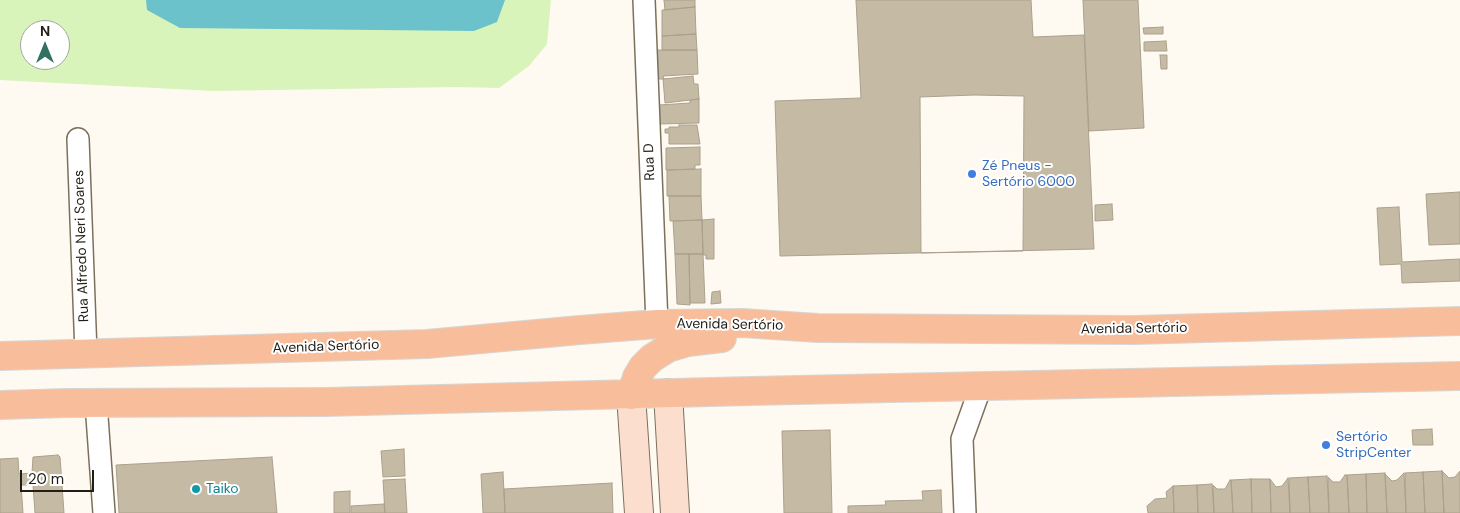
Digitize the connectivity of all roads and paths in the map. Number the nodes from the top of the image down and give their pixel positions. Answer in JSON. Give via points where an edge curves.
{"nodes":[{"id":1,"x":644,"y":0,"type":"edge"},
{"id":2,"x":78,"y":139,"type":"dead end"},
{"id":3,"x":1460,"y":321,"type":"edge"},
{"id":4,"x":657,"y":324,"type":"junction"},
{"id":5,"x":818,"y":328,"type":"junction"},
{"id":6,"x":86,"y":354,"type":"junction"},
{"id":7,"x":0,"y":356,"type":"edge"},
{"id":8,"x":1460,"y":376,"type":"edge"},
{"id":9,"x":981,"y":386,"type":"junction"},
{"id":10,"x":668,"y":393,"type":"junction"},
{"id":11,"x":632,"y":394,"type":"junction"},
{"id":12,"x":96,"y":403,"type":"junction"},
{"id":13,"x":0,"y":405,"type":"edge"},
{"id":14,"x":104,"y":513,"type":"edge"},
{"id":15,"x":638,"y":513,"type":"edge"},
{"id":16,"x":675,"y":513,"type":"edge"},
{"id":17,"x":965,"y":513,"type":"edge"}],
"edges":[{"from":1,"to":4,"type":"street","name":"Rua D"},
{"from":2,"to":6,"type":"street","name":"Rua Alfredo Neri Soares"},
{"from":3,"to":5,"type":"main road","name":"Avenida Sertório","via":[[1134,330]]},
{"from":4,"to":5,"type":"main road","name":"Avenida Sertório","via":[[742,323]]},
{"from":4,"to":6,"type":"main road","name":"Avenida Sertório","via":[[427,344]]},
{"from":5,"to":11,"type":"main road","via":[[688,342],[668,348],[644,367]]},
{"from":6,"to":7,"type":"main road","name":"Avenida Sertório"},
{"from":8,"to":9,"type":"main road"},
{"from":9,"to":10,"type":"main road"},
{"from":9,"to":17,"type":"street","via":[[962,439]]},
{"from":10,"to":11,"type":"main road"},
{"from":10,"to":16,"type":"street"},
{"from":11,"to":12,"type":"main road","via":[[325,402]]},
{"from":11,"to":15,"type":"street"},
{"from":12,"to":13,"type":"main road"},
{"from":12,"to":14,"type":"street"}]}
